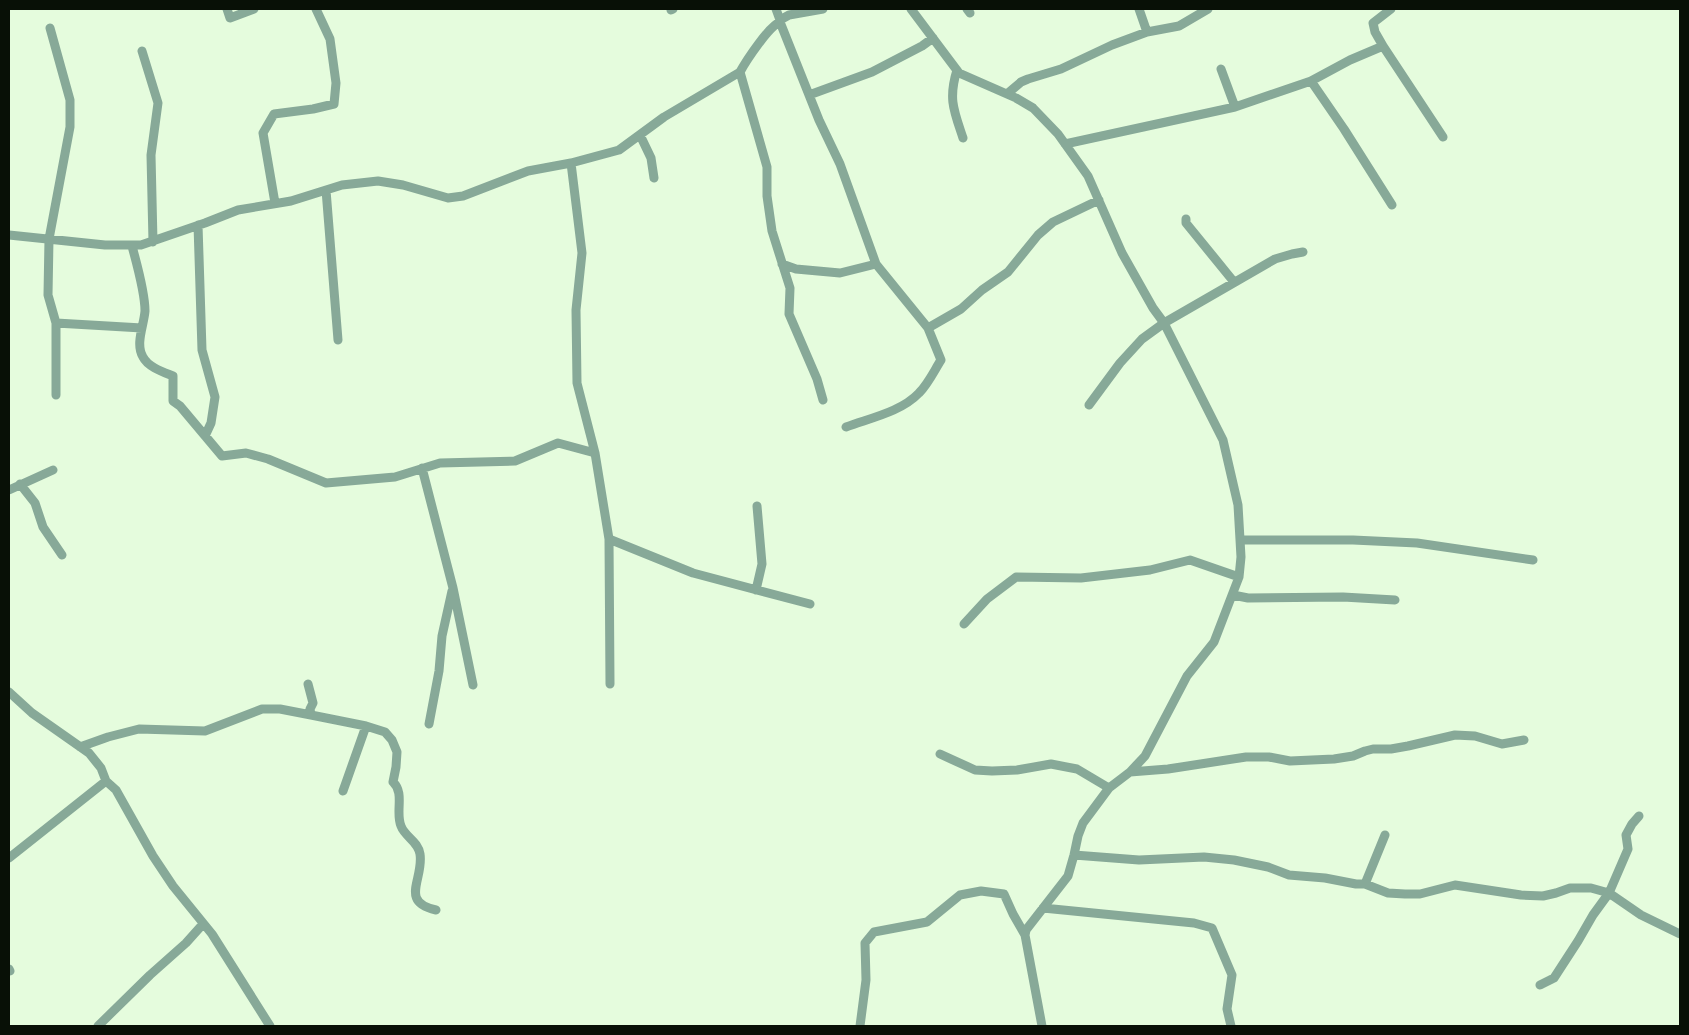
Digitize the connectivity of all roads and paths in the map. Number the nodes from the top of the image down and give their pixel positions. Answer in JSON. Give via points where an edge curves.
{"nodes":[{"id":1,"x":227,"y":9,"type":"edge"},
{"id":2,"x":254,"y":9,"type":"edge"},
{"id":3,"x":316,"y":9,"type":"edge"},
{"id":4,"x":776,"y":9,"type":"edge"},
{"id":5,"x":823,"y":9,"type":"edge"},
{"id":6,"x":911,"y":9,"type":"edge"},
{"id":7,"x":1139,"y":9,"type":"edge"},
{"id":8,"x":1208,"y":9,"type":"edge"},
{"id":9,"x":1391,"y":9,"type":"edge"},
{"id":10,"x":780,"y":21,"type":"junction"},
{"id":11,"x":50,"y":28,"type":"dead end"},
{"id":12,"x":1147,"y":32,"type":"junction"},
{"id":13,"x":932,"y":38,"type":"junction"},
{"id":14,"x":1383,"y":46,"type":"junction"},
{"id":15,"x":142,"y":51,"type":"dead end"},
{"id":16,"x":957,"y":70,"type":"junction"},
{"id":17,"x":1221,"y":70,"type":"dead end"},
{"id":18,"x":740,"y":72,"type":"junction"},
{"id":19,"x":1311,"y":82,"type":"junction"},
{"id":20,"x":1007,"y":94,"type":"junction"},
{"id":21,"x":809,"y":95,"type":"junction"},
{"id":22,"x":1235,"y":106,"type":"junction"},
{"id":23,"x":640,"y":135,"type":"junction"},
{"id":24,"x":1443,"y":137,"type":"dead end"},
{"id":25,"x":963,"y":138,"type":"dead end"},
{"id":26,"x":1065,"y":144,"type":"junction"},
{"id":27,"x":571,"y":163,"type":"junction"},
{"id":28,"x":654,"y":178,"type":"dead end"},
{"id":29,"x":326,"y":190,"type":"junction"},
{"id":30,"x":1099,"y":200,"type":"junction"},
{"id":31,"x":275,"y":204,"type":"junction"},
{"id":32,"x":1392,"y":206,"type":"dead end"},
{"id":33,"x":1186,"y":219,"type":"dead end"},
{"id":34,"x":198,"y":226,"type":"junction"},
{"id":35,"x":9,"y":235,"type":"edge"},
{"id":36,"x":49,"y":239,"type":"junction"},
{"id":37,"x":153,"y":242,"type":"junction"},
{"id":38,"x":132,"y":246,"type":"junction"},
{"id":39,"x":1303,"y":252,"type":"dead end"},
{"id":40,"x":782,"y":264,"type":"junction"},
{"id":41,"x":876,"y":264,"type":"junction"},
{"id":42,"x":1234,"y":282,"type":"junction"},
{"id":43,"x":56,"y":323,"type":"junction"},
{"id":44,"x":1164,"y":323,"type":"junction"},
{"id":45,"x":142,"y":328,"type":"junction"},
{"id":46,"x":928,"y":328,"type":"junction"},
{"id":47,"x":338,"y":340,"type":"dead end"},
{"id":48,"x":56,"y":395,"type":"dead end"},
{"id":49,"x":823,"y":400,"type":"dead end"},
{"id":50,"x":1089,"y":405,"type":"dead end"},
{"id":51,"x":846,"y":427,"type":"dead end"},
{"id":52,"x":205,"y":436,"type":"junction"},
{"id":53,"x":596,"y":453,"type":"junction"},
{"id":54,"x":422,"y":468,"type":"junction"},
{"id":55,"x":53,"y":470,"type":"dead end"},
{"id":56,"x":20,"y":484,"type":"junction"},
{"id":57,"x":9,"y":490,"type":"edge"},
{"id":58,"x":757,"y":506,"type":"dead end"},
{"id":59,"x":609,"y":539,"type":"junction"},
{"id":60,"x":1240,"y":540,"type":"junction"},
{"id":61,"x":62,"y":555,"type":"dead end"},
{"id":62,"x":1533,"y":560,"type":"dead end"},
{"id":63,"x":1239,"y":577,"type":"junction"},
{"id":64,"x":453,"y":588,"type":"junction"},
{"id":65,"x":756,"y":590,"type":"junction"},
{"id":66,"x":1234,"y":595,"type":"junction"},
{"id":67,"x":1395,"y":600,"type":"dead end"},
{"id":68,"x":810,"y":604,"type":"dead end"},
{"id":69,"x":964,"y":624,"type":"dead end"},
{"id":70,"x":308,"y":684,"type":"dead end"},
{"id":71,"x":610,"y":684,"type":"dead end"},
{"id":72,"x":473,"y":685,"type":"dead end"},
{"id":73,"x":9,"y":692,"type":"edge"},
{"id":74,"x":311,"y":714,"type":"junction"},
{"id":75,"x":429,"y":724,"type":"dead end"},
{"id":76,"x":366,"y":726,"type":"junction"},
{"id":77,"x":1524,"y":740,"type":"dead end"},
{"id":78,"x":80,"y":747,"type":"junction"},
{"id":79,"x":940,"y":754,"type":"dead end"},
{"id":80,"x":1130,"y":772,"type":"junction"},
{"id":81,"x":106,"y":781,"type":"junction"},
{"id":82,"x":1109,"y":788,"type":"junction"},
{"id":83,"x":343,"y":791,"type":"dead end"},
{"id":84,"x":1639,"y":816,"type":"dead end"},
{"id":85,"x":1384,"y":835,"type":"dead end"},
{"id":86,"x":1074,"y":855,"type":"junction"},
{"id":87,"x":9,"y":858,"type":"edge"},
{"id":88,"x":1365,"y":884,"type":"junction"},
{"id":89,"x":1610,"y":893,"type":"junction"},
{"id":90,"x":1043,"y":908,"type":"junction"},
{"id":91,"x":436,"y":910,"type":"dead end"},
{"id":92,"x":203,"y":924,"type":"junction"},
{"id":93,"x":1680,"y":934,"type":"edge"},
{"id":94,"x":1025,"y":935,"type":"junction"},
{"id":95,"x":1540,"y":985,"type":"dead end"},
{"id":96,"x":98,"y":1026,"type":"edge"},
{"id":97,"x":270,"y":1026,"type":"edge"},
{"id":98,"x":860,"y":1026,"type":"edge"},
{"id":99,"x":1042,"y":1026,"type":"edge"},
{"id":100,"x":1231,"y":1026,"type":"edge"}],
"edges":[{"from":1,"to":2,"type":"street","via":[[230,18]]},
{"from":3,"to":31,"type":"street","via":[[330,39],[336,83],[334,104],[274,114],[263,133]]},
{"from":4,"to":10,"type":"street"},
{"from":5,"to":10,"type":"street","via":[[789,15]]},
{"from":6,"to":13,"type":"street"},
{"from":7,"to":12,"type":"street"},
{"from":8,"to":12,"type":"street","via":[[1179,26]]},
{"from":9,"to":14,"type":"street","via":[[1373,23],[1374,32]]},
{"from":10,"to":18,"type":"street"},
{"from":10,"to":21,"type":"street"},
{"from":11,"to":36,"type":"street","via":[[70,100],[70,126]]},
{"from":12,"to":20,"type":"street","via":[[1061,69],[1028,79]]},
{"from":13,"to":16,"type":"street"},
{"from":13,"to":21,"type":"street","via":[[872,72]]},
{"from":14,"to":19,"type":"street"},
{"from":14,"to":24,"type":"street"},
{"from":15,"to":37,"type":"street","via":[[158,103],[151,155]]},
{"from":16,"to":20,"type":"street"},
{"from":16,"to":25,"type":"street","via":[[952,98]]},
{"from":17,"to":22,"type":"street"},
{"from":18,"to":23,"type":"street","via":[[664,116]]},
{"from":18,"to":40,"type":"street","via":[[768,167],[767,196]]},
{"from":19,"to":22,"type":"street"},
{"from":19,"to":32,"type":"street"},
{"from":20,"to":26,"type":"street","via":[[1033,108]]},
{"from":21,"to":41,"type":"street","via":[[840,164]]},
{"from":22,"to":26,"type":"street"},
{"from":23,"to":27,"type":"street","via":[[619,150]]},
{"from":23,"to":28,"type":"street"},
{"from":26,"to":30,"type":"street","via":[[1088,176]]},
{"from":27,"to":29,"type":"street","via":[[528,171],[455,198],[378,181]]},
{"from":27,"to":53,"type":"street","via":[[582,253],[576,310],[578,383]]},
{"from":29,"to":31,"type":"street"},
{"from":29,"to":47,"type":"street"},
{"from":30,"to":44,"type":"street","via":[[1122,253]]},
{"from":30,"to":46,"type":"street","via":[[1053,222],[1008,272],[961,309]]},
{"from":31,"to":34,"type":"street","via":[[238,210]]},
{"from":33,"to":42,"type":"street","via":[[1186,224]]},
{"from":34,"to":37,"type":"street"},
{"from":34,"to":52,"type":"street","via":[[202,350],[215,397],[211,423]]},
{"from":35,"to":36,"type":"street"},
{"from":36,"to":38,"type":"street"},
{"from":36,"to":43,"type":"street","via":[[48,295]]},
{"from":37,"to":38,"type":"street"},
{"from":38,"to":45,"type":"street","via":[[145,311]]},
{"from":39,"to":42,"type":"street","via":[[1275,259]]},
{"from":40,"to":41,"type":"street","via":[[796,269],[840,274]]},
{"from":40,"to":49,"type":"street","via":[[790,288],[789,314]]},
{"from":41,"to":46,"type":"street"},
{"from":42,"to":44,"type":"street"},
{"from":43,"to":45,"type":"street"},
{"from":43,"to":48,"type":"street"},
{"from":44,"to":50,"type":"street","via":[[1142,339],[1120,362]]},
{"from":44,"to":60,"type":"street","via":[[1222,440],[1238,505]]},
{"from":45,"to":52,"type":"street","via":[[140,345],[143,357],[172,376],[173,401]]},
{"from":46,"to":51,"type":"street","via":[[941,360],[920,392],[894,410]]},
{"from":52,"to":54,"type":"street","via":[[222,456],[246,453],[326,483],[395,477]]},
{"from":53,"to":54,"type":"street","via":[[558,442],[515,461],[440,463]]},
{"from":53,"to":59,"type":"street"},
{"from":54,"to":64,"type":"street"},
{"from":55,"to":56,"type":"street"},
{"from":56,"to":57,"type":"street"},
{"from":56,"to":61,"type":"street","via":[[36,503],[43,527]]},
{"from":58,"to":65,"type":"street","via":[[762,564]]},
{"from":59,"to":65,"type":"street","via":[[693,573]]},
{"from":59,"to":71,"type":"street"},
{"from":60,"to":62,"type":"street","via":[[1417,542]]},
{"from":60,"to":63,"type":"street"},
{"from":63,"to":66,"type":"street"},
{"from":63,"to":69,"type":"street","via":[[1190,560],[1150,570],[1081,578],[1016,577]]},
{"from":64,"to":72,"type":"street"},
{"from":64,"to":75,"type":"street"},
{"from":65,"to":68,"type":"street"},
{"from":66,"to":67,"type":"street","via":[[1248,598]]},
{"from":66,"to":80,"type":"street","via":[[1214,642],[1187,676],[1145,756]]},
{"from":70,"to":74,"type":"street","via":[[313,703]]},
{"from":73,"to":78,"type":"street","via":[[32,713]]},
{"from":74,"to":76,"type":"street"},
{"from":74,"to":78,"type":"street","via":[[262,709],[205,731],[139,729]]},
{"from":76,"to":83,"type":"street"},
{"from":76,"to":91,"type":"street","via":[[385,732],[397,752],[393,782],[399,792],[400,824],[420,853],[415,895],[424,907]]},
{"from":77,"to":80,"type":"street","via":[[1502,744],[1475,736],[1455,735],[1334,759],[1290,762],[1269,757],[1246,757]]},
{"from":78,"to":81,"type":"street","via":[[101,768]]},
{"from":79,"to":82,"type":"street","via":[[975,770],[1017,770],[1051,764],[1076,769]]},
{"from":80,"to":82,"type":"street"},
{"from":81,"to":87,"type":"street"},
{"from":81,"to":92,"type":"street","via":[[116,790],[172,886]]},
{"from":82,"to":86,"type":"street","via":[[1084,823]]},
{"from":84,"to":89,"type":"street","via":[[1626,835],[1628,849]]},
{"from":85,"to":88,"type":"street"},
{"from":86,"to":88,"type":"street","via":[[1139,860],[1204,857],[1268,867],[1289,875]]},
{"from":86,"to":90,"type":"street","via":[[1068,876]]},
{"from":88,"to":89,"type":"street","via":[[1388,893],[1405,894],[1420,894],[1455,885],[1521,895],[1543,896],[1570,888],[1591,888]]},
{"from":89,"to":93,"type":"street","via":[[1641,915]]},
{"from":89,"to":95,"type":"street","via":[[1554,978]]},
{"from":90,"to":94,"type":"street"},
{"from":90,"to":100,"type":"street","via":[[1194,923],[1212,928],[1232,975],[1227,1009]]},
{"from":92,"to":96,"type":"street"},
{"from":92,"to":97,"type":"street"},
{"from":94,"to":98,"type":"street","via":[[1004,894],[981,891],[960,895],[927,922],[874,932],[865,943],[866,980]]},
{"from":94,"to":99,"type":"street"}]}
